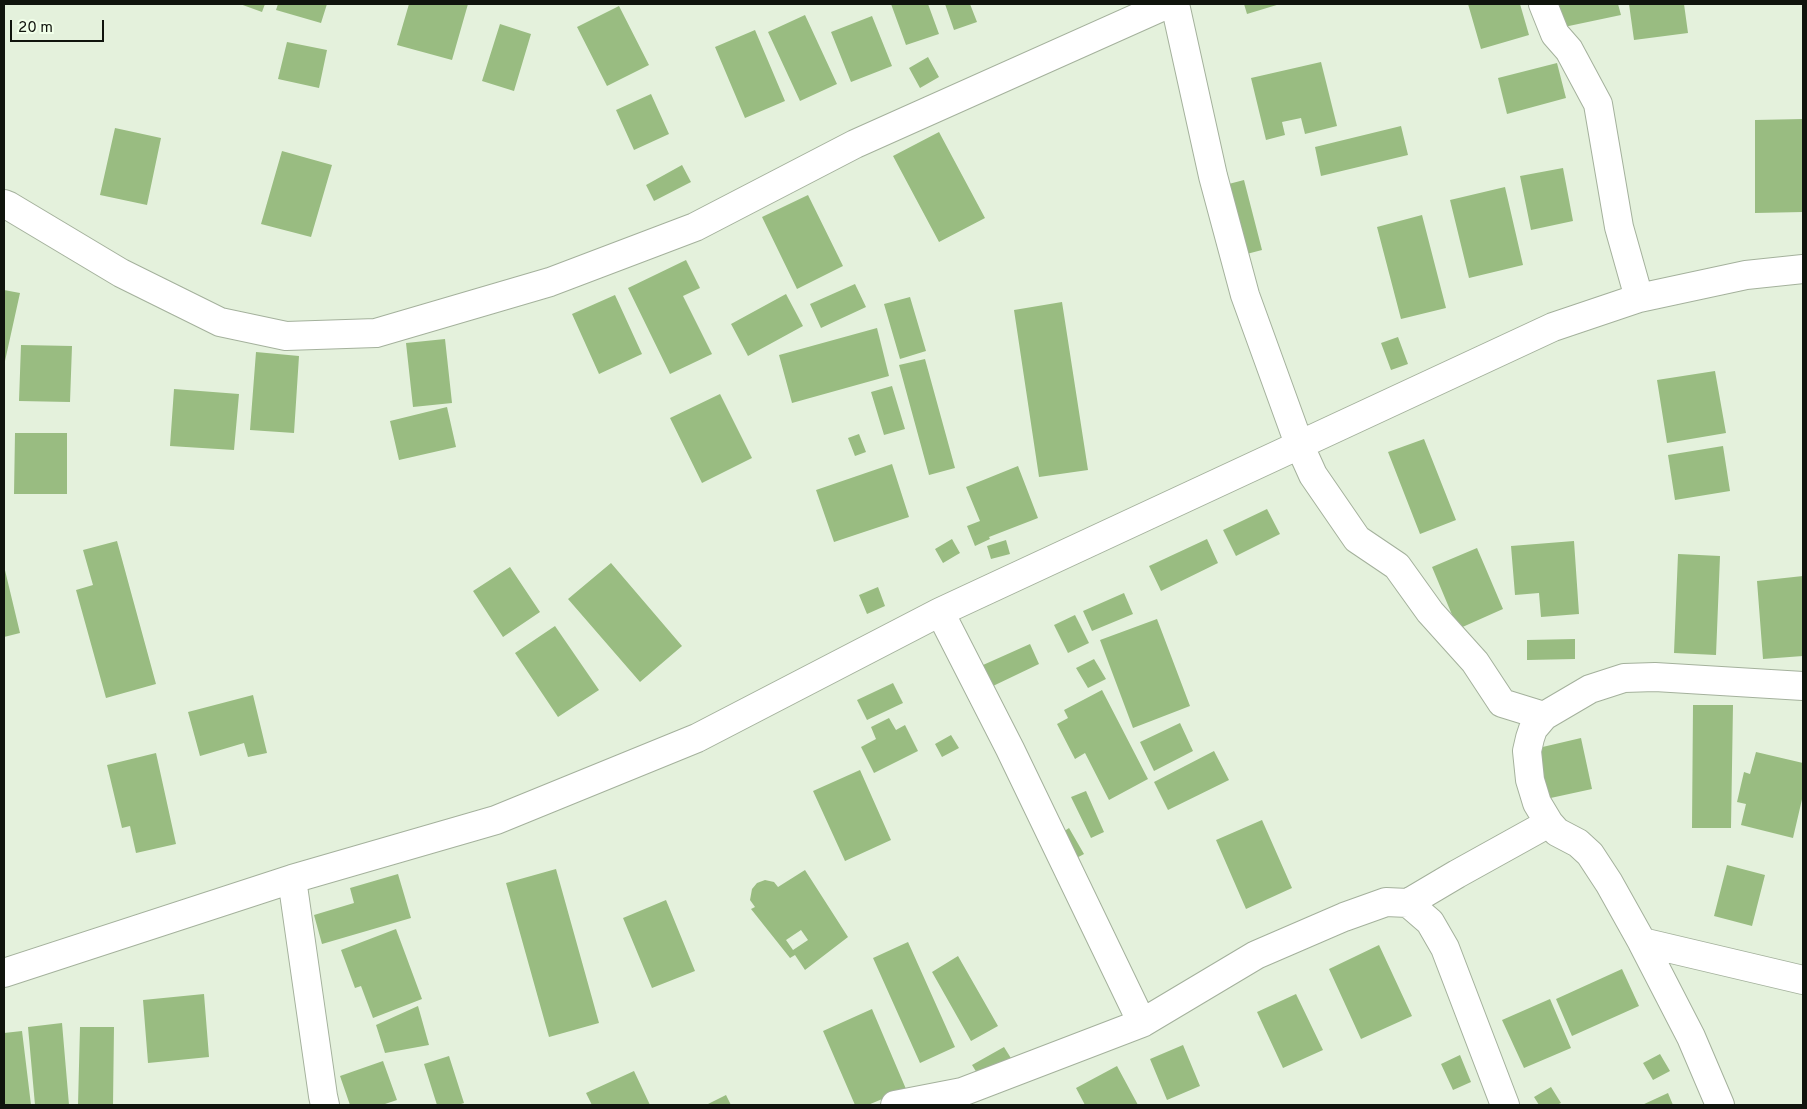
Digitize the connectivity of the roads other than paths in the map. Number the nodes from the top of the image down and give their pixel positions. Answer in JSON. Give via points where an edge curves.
{"nodes":[{"id":1,"x":1168,"y":4,"type":"edge"},
{"id":2,"x":1175,"y":4,"type":"edge"},
{"id":3,"x":1543,"y":4,"type":"edge"},
{"id":4,"x":4,"y":204,"type":"edge"},
{"id":5,"x":1803,"y":269,"type":"edge"},
{"id":6,"x":1639,"y":298,"type":"junction"},
{"id":7,"x":1300,"y":444,"type":"junction"},
{"id":8,"x":940,"y":612,"type":"junction"},
{"id":9,"x":1803,"y":686,"type":"edge"},
{"id":10,"x":1502,"y":703,"type":"junction"},
{"id":11,"x":1544,"y":716,"type":"junction"},
{"id":12,"x":1527,"y":751,"type":"junction"},
{"id":13,"x":1549,"y":823,"type":"junction"},
{"id":14,"x":292,"y":879,"type":"junction"},
{"id":15,"x":1408,"y":903,"type":"junction"},
{"id":16,"x":1642,"y":942,"type":"junction"},
{"id":17,"x":4,"y":972,"type":"edge"},
{"id":18,"x":1803,"y":980,"type":"edge"},
{"id":19,"x":1142,"y":1023,"type":"junction"},
{"id":20,"x":326,"y":1105,"type":"edge"},
{"id":21,"x":895,"y":1105,"type":"edge"},
{"id":22,"x":1505,"y":1105,"type":"edge"},
{"id":23,"x":1720,"y":1105,"type":"edge"}],
"edges":[{"from":1,"to":4,"type":"street","via":[[855,144],[695,227],[550,282],[376,333],[286,336],[220,322],[120,273]]},
{"from":2,"to":7,"type":"street","via":[[1213,176],[1245,295]]},
{"from":3,"to":6,"type":"street","via":[[1555,34],[1569,50],[1598,104],[1619,227]]},
{"from":5,"to":6,"type":"street","via":[[1746,275]]},
{"from":6,"to":7,"type":"street","via":[[1553,327]]},
{"from":7,"to":8,"type":"street"},
{"from":7,"to":10,"type":"street","via":[[1313,475],[1356,538],[1396,566],[1430,612],[1474,662]]},
{"from":8,"to":14,"type":"street","via":[[688,742],[496,820]]},
{"from":8,"to":19,"type":"street"},
{"from":9,"to":11,"type":"street","via":[[1624,678],[1590,690]]},
{"from":10,"to":11,"type":"street"},
{"from":10,"to":12,"type":"street"},
{"from":11,"to":12,"type":"street","via":[[1533,729]]},
{"from":12,"to":13,"type":"street","via":[[1530,780],[1537,803]]},
{"from":13,"to":15,"type":"street"},
{"from":13,"to":16,"type":"street","via":[[1590,854]]},
{"from":14,"to":17,"type":"street"},
{"from":14,"to":20,"type":"street"},
{"from":15,"to":19,"type":"street","via":[[1386,902],[1256,955]]},
{"from":15,"to":22,"type":"street","via":[[1430,922],[1445,948]]},
{"from":16,"to":18,"type":"street"},
{"from":16,"to":23,"type":"street","via":[[1691,1037]]},
{"from":19,"to":21,"type":"street","via":[[962,1092]]}]}
